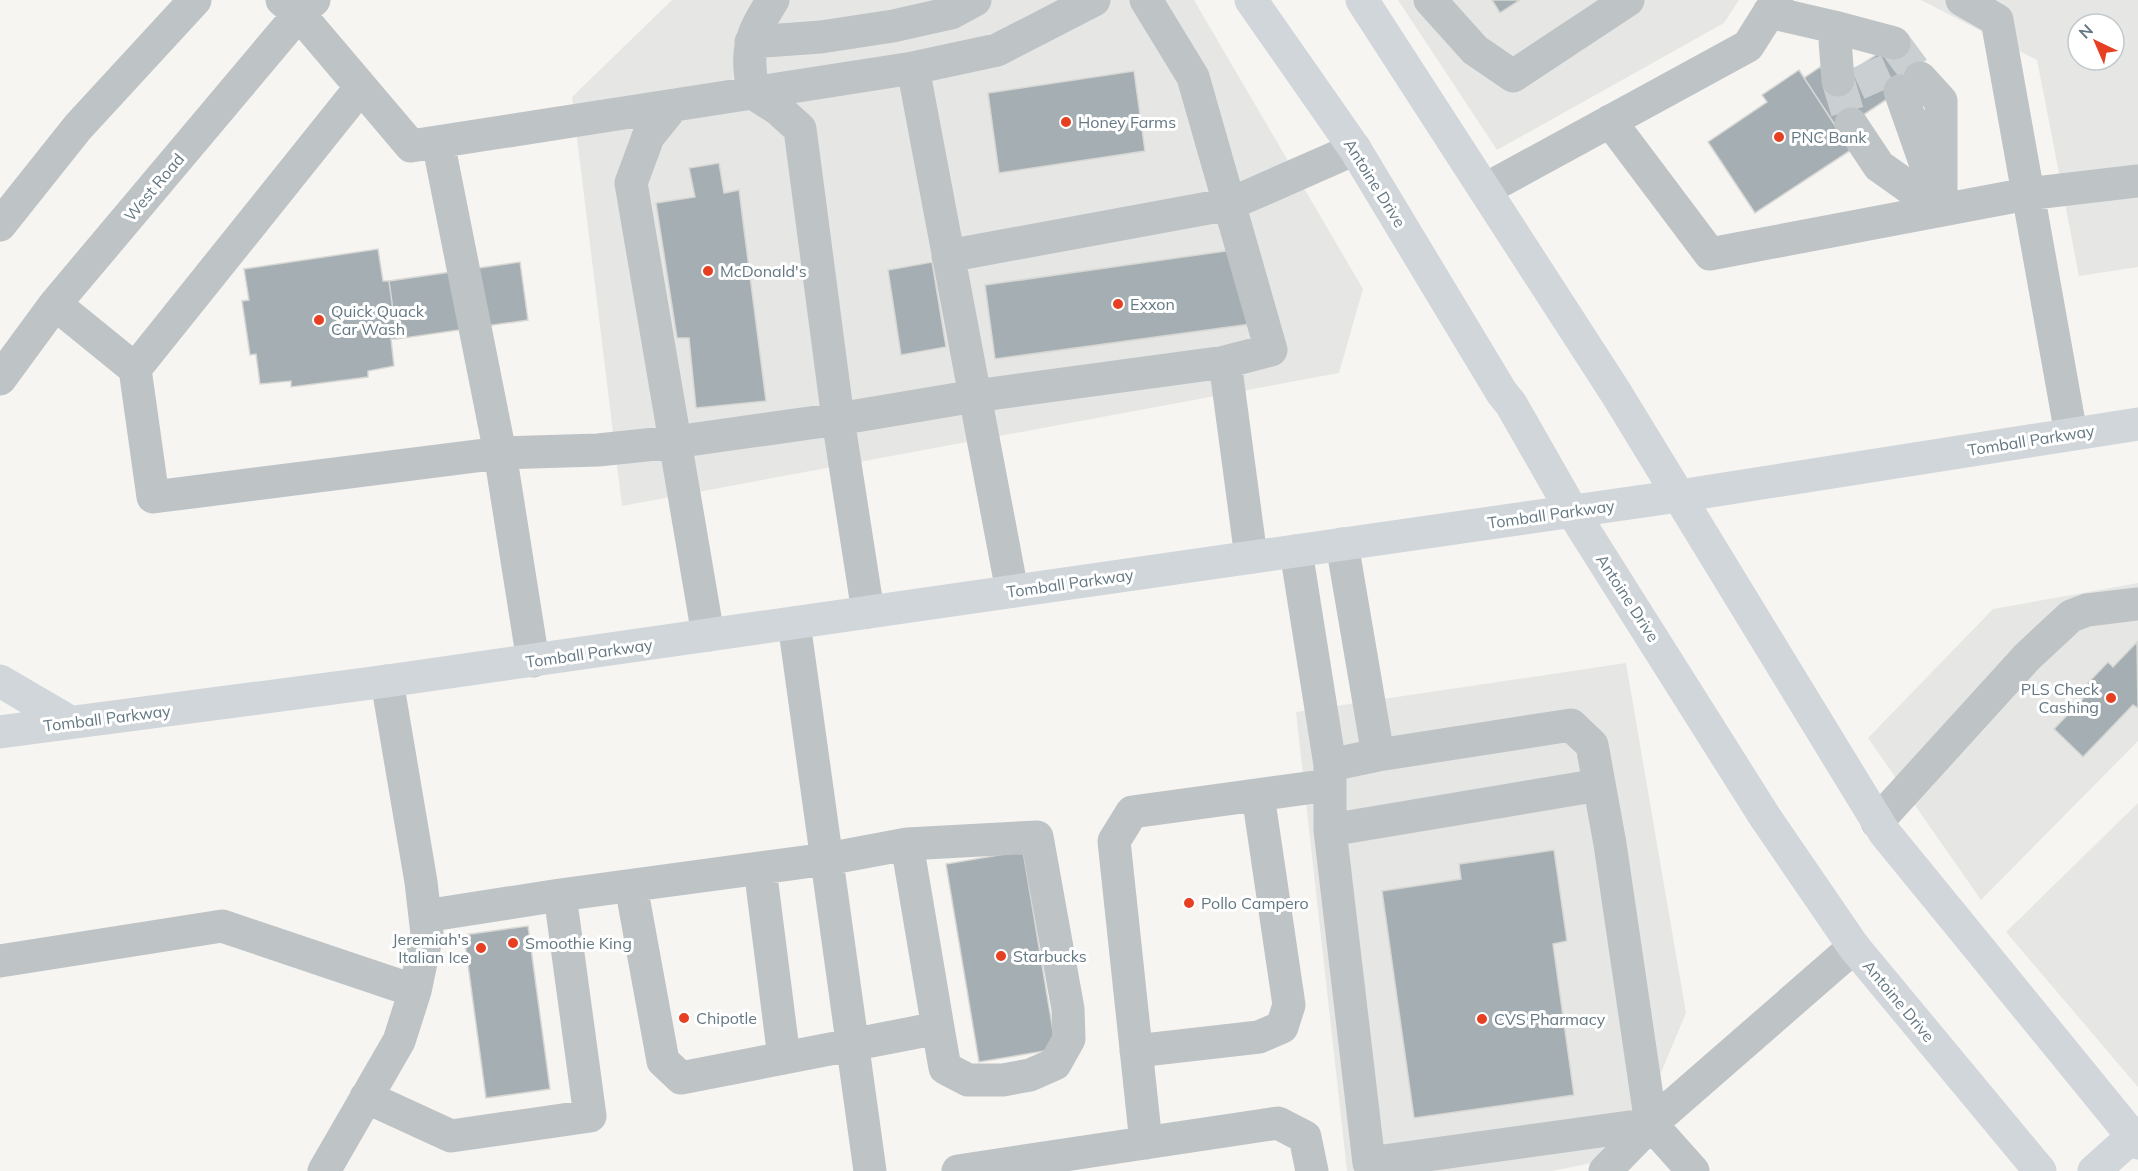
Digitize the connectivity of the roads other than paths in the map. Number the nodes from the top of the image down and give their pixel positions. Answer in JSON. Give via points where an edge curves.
{"nodes":[{"id":1,"x":195,"y":0,"type":"edge"},
{"id":2,"x":773,"y":0,"type":"edge"},
{"id":3,"x":975,"y":0,"type":"edge"},
{"id":4,"x":1094,"y":0,"type":"edge"},
{"id":5,"x":1146,"y":0,"type":"edge"},
{"id":6,"x":1251,"y":0,"type":"edge"},
{"id":7,"x":1362,"y":0,"type":"edge"},
{"id":8,"x":1430,"y":0,"type":"edge"},
{"id":9,"x":1628,"y":0,"type":"edge"},
{"id":10,"x":1962,"y":0,"type":"edge"},
{"id":11,"x":298,"y":5,"type":"edge"},
{"id":12,"x":1773,"y":6,"type":"edge"},
{"id":13,"x":1834,"y":27,"type":"junction"},
{"id":14,"x":751,"y":42,"type":"junction"},
{"id":15,"x":913,"y":68,"type":"junction"},
{"id":16,"x":361,"y":87,"type":"junction"},
{"id":17,"x":753,"y":93,"type":"junction"},
{"id":18,"x":673,"y":106,"type":"junction"},
{"id":19,"x":1610,"y":121,"type":"junction"},
{"id":20,"x":438,"y":142,"type":"junction"},
{"id":21,"x":1354,"y":149,"type":"junction"},
{"id":22,"x":2138,"y":181,"type":"edge"},
{"id":23,"x":1486,"y":189,"type":"junction"},
{"id":24,"x":2027,"y":194,"type":"junction"},
{"id":25,"x":1230,"y":204,"type":"junction"},
{"id":26,"x":1941,"y":210,"type":"junction"},
{"id":27,"x":0,"y":225,"type":"edge"},
{"id":28,"x":948,"y":256,"type":"junction"},
{"id":29,"x":55,"y":304,"type":"junction"},
{"id":30,"x":1221,"y":363,"type":"junction"},
{"id":31,"x":135,"y":369,"type":"junction"},
{"id":32,"x":0,"y":379,"type":"edge"},
{"id":33,"x":975,"y":396,"type":"junction"},
{"id":34,"x":838,"y":419,"type":"junction"},
{"id":35,"x":2138,"y":424,"type":"edge"},
{"id":36,"x":2072,"y":434,"type":"junction"},
{"id":37,"x":675,"y":442,"type":"junction"},
{"id":38,"x":500,"y":453,"type":"junction"},
{"id":39,"x":1679,"y":496,"type":"junction"},
{"id":40,"x":1572,"y":511,"type":"junction"},
{"id":41,"x":1342,"y":544,"type":"junction"},
{"id":42,"x":1296,"y":551,"type":"junction"},
{"id":43,"x":1251,"y":557,"type":"junction"},
{"id":44,"x":1012,"y":591,"type":"junction"},
{"id":45,"x":2138,"y":604,"type":"edge"},
{"id":46,"x":867,"y":612,"type":"junction"},
{"id":47,"x":794,"y":623,"type":"junction"},
{"id":48,"x":708,"y":635,"type":"junction"},
{"id":49,"x":533,"y":661,"type":"junction"},
{"id":50,"x":0,"y":681,"type":"edge"},
{"id":51,"x":387,"y":681,"type":"junction"},
{"id":52,"x":70,"y":723,"type":"junction"},
{"id":53,"x":0,"y":732,"type":"edge"},
{"id":54,"x":1378,"y":755,"type":"junction"},
{"id":55,"x":1330,"y":775,"type":"junction"},
{"id":56,"x":1599,"y":785,"type":"junction"},
{"id":57,"x":1258,"y":795,"type":"junction"},
{"id":58,"x":1877,"y":822,"type":"junction"},
{"id":59,"x":1330,"y":830,"type":"junction"},
{"id":60,"x":907,"y":844,"type":"junction"},
{"id":61,"x":827,"y":859,"type":"junction"},
{"id":62,"x":760,"y":868,"type":"junction"},
{"id":63,"x":631,"y":886,"type":"junction"},
{"id":64,"x":560,"y":895,"type":"junction"},
{"id":65,"x":425,"y":916,"type":"junction"},
{"id":66,"x":1854,"y":947,"type":"junction"},
{"id":67,"x":0,"y":961,"type":"edge"},
{"id":68,"x":415,"y":992,"type":"junction"},
{"id":69,"x":938,"y":1028,"type":"junction"},
{"id":70,"x":853,"y":1046,"type":"junction"},
{"id":71,"x":1136,"y":1051,"type":"junction"},
{"id":72,"x":784,"y":1058,"type":"junction"},
{"id":73,"x":366,"y":1097,"type":"junction"},
{"id":74,"x":1651,"y":1124,"type":"junction"},
{"id":75,"x":2135,"y":1140,"type":"edge"},
{"id":76,"x":1146,"y":1143,"type":"junction"},
{"id":77,"x":324,"y":1171,"type":"edge"},
{"id":78,"x":870,"y":1171,"type":"edge"},
{"id":79,"x":958,"y":1171,"type":"edge"},
{"id":80,"x":1312,"y":1171,"type":"edge"},
{"id":81,"x":1605,"y":1171,"type":"edge"},
{"id":82,"x":1693,"y":1171,"type":"edge"},
{"id":83,"x":2040,"y":1171,"type":"edge"},
{"id":84,"x":2094,"y":1171,"type":"edge"}],
"edges":[{"from":1,"to":27,"type":"street","via":[[78,127]]},
{"from":2,"to":14,"type":"street"},
{"from":3,"to":14,"type":"street","via":[[951,13],[893,26],[821,38]]},
{"from":4,"to":15,"type":"street","via":[[997,50]]},
{"from":5,"to":25,"type":"street","via":[[1193,77]]},
{"from":6,"to":21,"type":"main road","name":"Antoine Drive"},
{"from":7,"to":23,"type":"main road"},
{"from":8,"to":9,"type":"street","via":[[1475,50],[1513,76]]},
{"from":10,"to":24,"type":"street","via":[[1997,20]]},
{"from":11,"to":16,"type":"street"},
{"from":11,"to":29,"type":"street","name":"West Road"},
{"from":12,"to":13,"type":"street"},
{"from":12,"to":19,"type":"street","via":[[1748,46]]},
{"from":13,"to":13,"type":"street","via":[[1870,59]]},
{"from":14,"to":17,"type":"street","via":[[748,63]]},
{"from":15,"to":17,"type":"street"},
{"from":15,"to":28,"type":"street"},
{"from":16,"to":20,"type":"street","via":[[411,146]]},
{"from":16,"to":31,"type":"street"},
{"from":17,"to":18,"type":"street"},
{"from":17,"to":34,"type":"street","via":[[801,129]]},
{"from":18,"to":20,"type":"street"},
{"from":18,"to":37,"type":"street","via":[[648,137],[632,183]]},
{"from":19,"to":23,"type":"street"},
{"from":19,"to":26,"type":"street","via":[[1710,254]]},
{"from":20,"to":38,"type":"street"},
{"from":21,"to":25,"type":"street"},
{"from":21,"to":40,"type":"main road","name":"Antoine Drive"},
{"from":22,"to":24,"type":"street"},
{"from":23,"to":39,"type":"main road"},
{"from":24,"to":26,"type":"street"},
{"from":24,"to":36,"type":"street"},
{"from":25,"to":28,"type":"street"},
{"from":25,"to":30,"type":"street","via":[[1271,350]]},
{"from":26,"to":26,"type":"street","via":[[1889,99],[1931,116]]},
{"from":28,"to":33,"type":"street"},
{"from":29,"to":31,"type":"street"},
{"from":29,"to":32,"type":"street","name":"West Road"},
{"from":30,"to":33,"type":"street"},
{"from":30,"to":43,"type":"street","via":[[1225,362]]},
{"from":31,"to":38,"type":"street","via":[[153,497]]},
{"from":33,"to":34,"type":"street"},
{"from":33,"to":44,"type":"street"},
{"from":34,"to":37,"type":"street"},
{"from":34,"to":46,"type":"street"},
{"from":35,"to":36,"type":"main road","name":"Tomball Parkway"},
{"from":36,"to":39,"type":"main road","name":"Tomball Parkway"},
{"from":37,"to":38,"type":"street","via":[[598,450]]},
{"from":37,"to":48,"type":"street"},
{"from":38,"to":49,"type":"street"},
{"from":39,"to":40,"type":"main road","name":"Tomball Parkway"},
{"from":39,"to":58,"type":"main road"},
{"from":40,"to":41,"type":"main road","name":"Tomball Parkway"},
{"from":40,"to":66,"type":"main road","name":"Antoine Drive","via":[[1765,817]]},
{"from":41,"to":42,"type":"main road","name":"Tomball Parkway"},
{"from":41,"to":54,"type":"street"},
{"from":42,"to":43,"type":"main road","name":"Tomball Parkway"},
{"from":42,"to":55,"type":"street"},
{"from":43,"to":44,"type":"main road","name":"Tomball Parkway"},
{"from":44,"to":46,"type":"main road","name":"Tomball Parkway"},
{"from":45,"to":58,"type":"street","via":[[2087,610],[2071,616],[2012,673]]},
{"from":46,"to":47,"type":"main road","name":"Tomball Parkway"},
{"from":47,"to":48,"type":"main road","name":"Tomball Parkway"},
{"from":47,"to":61,"type":"street"},
{"from":48,"to":49,"type":"main road","name":"Tomball Parkway"},
{"from":49,"to":51,"type":"main road","name":"Tomball Parkway"},
{"from":50,"to":52,"type":"main road"},
{"from":51,"to":52,"type":"main road","name":"Tomball Parkway"},
{"from":51,"to":65,"type":"street"},
{"from":52,"to":53,"type":"main road","name":"Tomball Parkway"},
{"from":54,"to":55,"type":"street"},
{"from":54,"to":56,"type":"street","via":[[1571,725],[1592,745]]},
{"from":55,"to":57,"type":"street"},
{"from":55,"to":59,"type":"street"},
{"from":56,"to":59,"type":"street"},
{"from":56,"to":74,"type":"street"},
{"from":57,"to":71,"type":"street","via":[[1132,812],[1114,841]]},
{"from":57,"to":71,"type":"street","via":[[1289,1005],[1282,1027],[1259,1037]]},
{"from":58,"to":75,"type":"main road"},
{"from":59,"to":74,"type":"street","via":[[1369,1163]]},
{"from":60,"to":61,"type":"street"},
{"from":60,"to":69,"type":"street"},
{"from":60,"to":69,"type":"street","via":[[1037,837],[1068,1009],[1069,1039],[1055,1064],[1030,1075],[968,1080],[945,1068]]},
{"from":61,"to":62,"type":"street"},
{"from":61,"to":70,"type":"street"},
{"from":62,"to":63,"type":"street"},
{"from":62,"to":72,"type":"street"},
{"from":63,"to":64,"type":"street"},
{"from":63,"to":72,"type":"street","via":[[663,1061],[681,1078]]},
{"from":64,"to":65,"type":"street"},
{"from":64,"to":73,"type":"street","via":[[590,1116],[451,1136]]},
{"from":65,"to":68,"type":"street","via":[[427,934]]},
{"from":66,"to":74,"type":"street"},
{"from":66,"to":83,"type":"main road","name":"Antoine Drive"},
{"from":67,"to":68,"type":"street","via":[[222,926]]},
{"from":68,"to":73,"type":"street","via":[[399,1041]]},
{"from":69,"to":70,"type":"street"},
{"from":70,"to":72,"type":"street"},
{"from":70,"to":78,"type":"street"},
{"from":71,"to":76,"type":"street"},
{"from":73,"to":77,"type":"street"},
{"from":74,"to":81,"type":"street"},
{"from":74,"to":82,"type":"street"},
{"from":75,"to":84,"type":"main road"},
{"from":76,"to":79,"type":"street"},
{"from":76,"to":80,"type":"street","via":[[1278,1123],[1305,1137]]}]}
